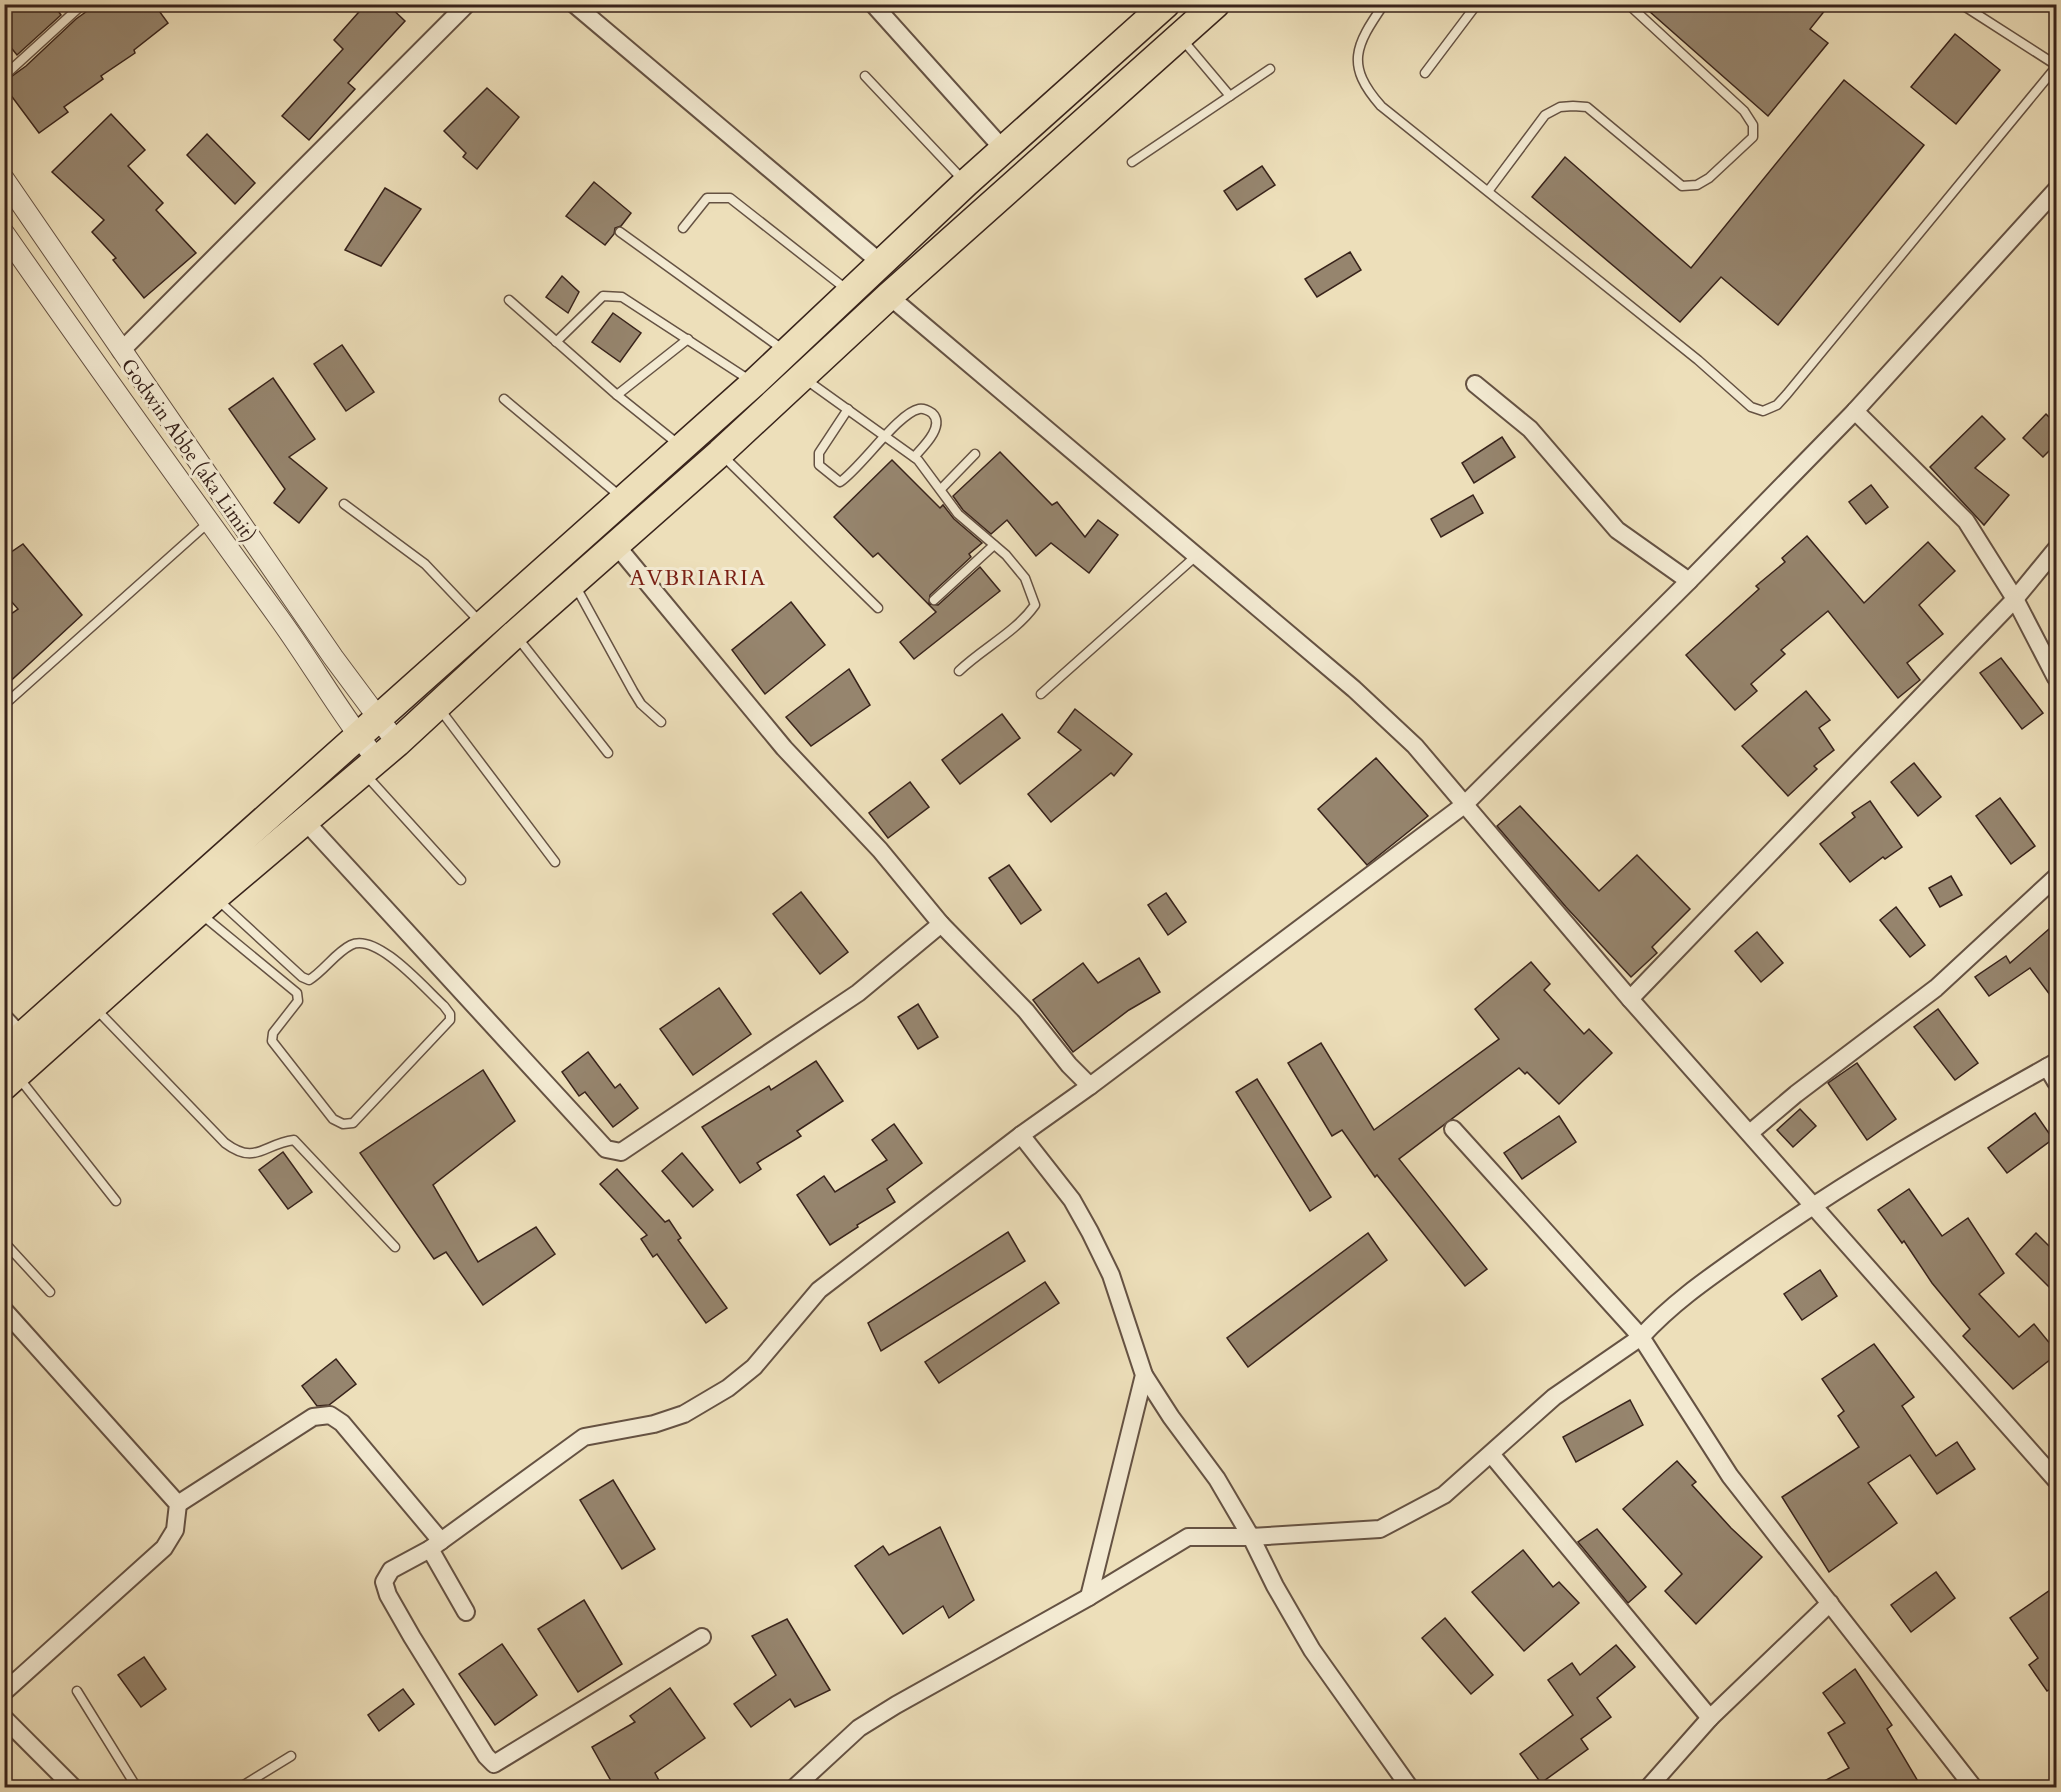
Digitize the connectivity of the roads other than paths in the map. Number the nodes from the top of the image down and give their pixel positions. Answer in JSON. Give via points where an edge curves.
{"nodes":[{"id":1,"x":83,"y":4,"type":"edge"},
{"id":2,"x":466,"y":4,"type":"edge"},
{"id":3,"x":574,"y":4,"type":"edge"},
{"id":4,"x":873,"y":4,"type":"edge"},
{"id":5,"x":1166,"y":4,"type":"edge"},
{"id":6,"x":1216,"y":4,"type":"edge"},
{"id":7,"x":1384,"y":4,"type":"edge"},
{"id":8,"x":1477,"y":4,"type":"edge"},
{"id":9,"x":1628,"y":4,"type":"edge"},
{"id":10,"x":1961,"y":4,"type":"edge"},
{"id":11,"x":1179,"y":36,"type":"junction"},
{"id":12,"x":2056,"y":66,"type":"edge"},
{"id":13,"x":1270,"y":69,"type":"dead end"},
{"id":14,"x":1425,"y":73,"type":"dead end"},
{"id":15,"x":4,"y":76,"type":"edge"},
{"id":16,"x":865,"y":76,"type":"dead end"},
{"id":17,"x":1230,"y":96,"type":"junction"},
{"id":18,"x":1004,"y":150,"type":"junction"},
{"id":19,"x":1132,"y":162,"type":"dead end"},
{"id":20,"x":4,"y":179,"type":"edge"},
{"id":21,"x":966,"y":183,"type":"junction"},
{"id":22,"x":1489,"y":190,"type":"junction"},
{"id":23,"x":2056,"y":190,"type":"edge"},
{"id":24,"x":683,"y":228,"type":"dead end"},
{"id":25,"x":620,"y":232,"type":"dead end"},
{"id":26,"x":4,"y":233,"type":"edge"},
{"id":27,"x":881,"y":263,"type":"junction"},
{"id":28,"x":849,"y":291,"type":"junction"},
{"id":29,"x":889,"y":296,"type":"junction"},
{"id":30,"x":509,"y":300,"type":"dead end"},
{"id":31,"x":688,"y":339,"type":"junction"},
{"id":32,"x":556,"y":342,"type":"junction"},
{"id":33,"x":121,"y":351,"type":"junction"},
{"id":34,"x":785,"y":351,"type":"junction"},
{"id":35,"x":802,"y":377,"type":"junction"},
{"id":36,"x":754,"y":383,"type":"junction"},
{"id":37,"x":1475,"y":384,"type":"dead end"},
{"id":38,"x":617,"y":395,"type":"junction"},
{"id":39,"x":504,"y":399,"type":"dead end"},
{"id":40,"x":848,"y":409,"type":"junction"},
{"id":41,"x":1855,"y":411,"type":"junction"},
{"id":42,"x":886,"y":435,"type":"junction"},
{"id":43,"x":681,"y":446,"type":"junction"},
{"id":44,"x":720,"y":453,"type":"junction"},
{"id":45,"x":975,"y":454,"type":"dead end"},
{"id":46,"x":914,"y":457,"type":"junction"},
{"id":47,"x":941,"y":489,"type":"junction"},
{"id":48,"x":623,"y":499,"type":"junction"},
{"id":49,"x":344,"y":504,"type":"dead end"},
{"id":50,"x":209,"y":522,"type":"junction"},
{"id":51,"x":616,"y":545,"type":"junction"},
{"id":52,"x":994,"y":545,"type":"junction"},
{"id":53,"x":2056,"y":549,"type":"edge"},
{"id":54,"x":1196,"y":556,"type":"junction"},
{"id":55,"x":1689,"y":581,"type":"junction"},
{"id":56,"x":574,"y":582,"type":"junction"},
{"id":57,"x":2015,"y":599,"type":"junction"},
{"id":58,"x":934,"y":600,"type":"dead end"},
{"id":59,"x":878,"y":608,"type":"dead end"},
{"id":60,"x":483,"y":626,"type":"junction"},
{"id":61,"x":515,"y":634,"type":"junction"},
{"id":62,"x":959,"y":670,"type":"dead end"},
{"id":63,"x":2056,"y":678,"type":"edge"},
{"id":64,"x":1041,"y":694,"type":"dead end"},
{"id":65,"x":4,"y":705,"type":"edge"},
{"id":66,"x":437,"y":705,"type":"junction"},
{"id":67,"x":379,"y":717,"type":"junction"},
{"id":68,"x":661,"y":723,"type":"dead end"},
{"id":69,"x":358,"y":736,"type":"junction"},
{"id":70,"x":608,"y":753,"type":"dead end"},
{"id":71,"x":379,"y":758,"type":"junction"},
{"id":72,"x":1464,"y":805,"type":"junction"},
{"id":73,"x":306,"y":822,"type":"junction"},
{"id":74,"x":555,"y":862,"type":"dead end"},
{"id":75,"x":2056,"y":878,"type":"edge"},
{"id":76,"x":461,"y":880,"type":"dead end"},
{"id":77,"x":206,"y":904,"type":"junction"},
{"id":78,"x":940,"y":924,"type":"junction"},
{"id":79,"x":1630,"y":999,"type":"junction"},
{"id":80,"x":94,"y":1007,"type":"junction"},
{"id":81,"x":10,"y":1054,"type":"edge"},
{"id":82,"x":2052,"y":1065,"type":"edge"},
{"id":83,"x":2056,"y":1082,"type":"edge"},
{"id":84,"x":1090,"y":1086,"type":"junction"},
{"id":85,"x":1453,"y":1130,"type":"dead end"},
{"id":86,"x":1751,"y":1132,"type":"junction"},
{"id":87,"x":1021,"y":1135,"type":"junction"},
{"id":88,"x":116,"y":1201,"type":"dead end"},
{"id":89,"x":1813,"y":1204,"type":"junction"},
{"id":90,"x":4,"y":1242,"type":"edge"},
{"id":91,"x":395,"y":1247,"type":"dead end"},
{"id":92,"x":50,"y":1292,"type":"dead end"},
{"id":93,"x":4,"y":1310,"type":"edge"},
{"id":94,"x":1641,"y":1337,"type":"junction"},
{"id":95,"x":1144,"y":1375,"type":"junction"},
{"id":96,"x":1491,"y":1454,"type":"junction"},
{"id":97,"x":2056,"y":1480,"type":"edge"},
{"id":98,"x":178,"y":1504,"type":"junction"},
{"id":99,"x":1251,"y":1537,"type":"junction"},
{"id":100,"x":436,"y":1545,"type":"junction"},
{"id":101,"x":1089,"y":1597,"type":"junction"},
{"id":102,"x":1830,"y":1603,"type":"junction"},
{"id":103,"x":466,"y":1612,"type":"dead end"},
{"id":104,"x":702,"y":1637,"type":"dead end"},
{"id":105,"x":77,"y":1691,"type":"dead end"},
{"id":106,"x":4,"y":1692,"type":"edge"},
{"id":107,"x":4,"y":1718,"type":"edge"},
{"id":108,"x":1710,"y":1718,"type":"junction"},
{"id":109,"x":291,"y":1756,"type":"dead end"},
{"id":110,"x":74,"y":1788,"type":"edge"},
{"id":111,"x":137,"y":1788,"type":"edge"},
{"id":112,"x":239,"y":1788,"type":"edge"},
{"id":113,"x":794,"y":1788,"type":"edge"},
{"id":114,"x":1410,"y":1788,"type":"edge"},
{"id":115,"x":1648,"y":1788,"type":"edge"},
{"id":116,"x":1974,"y":1788,"type":"edge"}],
"edges":[{"from":1,"to":15,"type":"lane"},
{"from":2,"to":33,"type":"street"},
{"from":3,"to":27,"type":"street"},
{"from":4,"to":18,"type":"street"},
{"from":5,"to":18,"type":"highway"},
{"from":6,"to":11,"type":"highway"},
{"from":7,"to":22,"type":"lane","via":[[1364,33],[1358,54],[1359,74],[1366,89],[1381,106]]},
{"from":8,"to":14,"type":"lane"},
{"from":9,"to":22,"type":"lane","via":[[1744,111],[1754,125],[1753,137],[1709,178],[1697,185],[1682,186],[1587,107],[1560,107],[1545,115]]},
{"from":10,"to":12,"type":"lane"},
{"from":11,"to":17,"type":"lane"},
{"from":11,"to":29,"type":"highway"},
{"from":12,"to":22,"type":"lane","via":[[1787,394],[1777,405],[1763,411],[1751,407]]},
{"from":13,"to":17,"type":"lane"},
{"from":16,"to":21,"type":"lane"},
{"from":17,"to":19,"type":"lane"},
{"from":18,"to":21,"type":"highway"},
{"from":20,"to":33,"type":"street","name":"Godwin Abbe (aka Limit)"},
{"from":21,"to":27,"type":"highway"},
{"from":23,"to":41,"type":"street"},
{"from":24,"to":28,"type":"lane","via":[[707,198],[730,198]]},
{"from":25,"to":34,"type":"lane"},
{"from":26,"to":50,"type":"street","name":"Godwin Abbe (aka Limit)"},
{"from":27,"to":28,"type":"highway"},
{"from":28,"to":34,"type":"highway"},
{"from":29,"to":35,"type":"highway"},
{"from":29,"to":54,"type":"street"},
{"from":30,"to":32,"type":"lane"},
{"from":31,"to":32,"type":"lane","via":[[622,297],[603,296]]},
{"from":31,"to":36,"type":"lane"},
{"from":31,"to":38,"type":"lane"},
{"from":32,"to":38,"type":"lane"},
{"from":33,"to":67,"type":"street","name":"Godwin Abbe (aka Limit)"},
{"from":34,"to":36,"type":"highway"},
{"from":35,"to":40,"type":"lane"},
{"from":35,"to":44,"type":"highway"},
{"from":36,"to":43,"type":"highway"},
{"from":37,"to":55,"type":"street","via":[[1530,429],[1617,530]]},
{"from":38,"to":43,"type":"lane"},
{"from":39,"to":48,"type":"lane"},
{"from":40,"to":42,"type":"lane"},
{"from":40,"to":42,"type":"lane","via":[[819,453],[819,465],[840,482]]},
{"from":41,"to":55,"type":"street"},
{"from":41,"to":57,"type":"street","via":[[1966,521]]},
{"from":42,"to":46,"type":"lane"},
{"from":42,"to":46,"type":"lane","via":[[919,409],[934,414],[931,438]]},
{"from":43,"to":48,"type":"highway"},
{"from":44,"to":51,"type":"highway"},
{"from":44,"to":59,"type":"lane"},
{"from":45,"to":47,"type":"lane"},
{"from":46,"to":47,"type":"lane"},
{"from":47,"to":52,"type":"lane","via":[[958,514]]},
{"from":48,"to":60,"type":"highway"},
{"from":49,"to":60,"type":"lane","via":[[425,564]]},
{"from":50,"to":65,"type":"lane"},
{"from":50,"to":69,"type":"street","name":"Godwin Abbe (aka Limit)","via":[[315,668]]},
{"from":51,"to":56,"type":"highway"},
{"from":51,"to":78,"type":"street","via":[[784,748],[880,850]]},
{"from":52,"to":58,"type":"lane"},
{"from":52,"to":62,"type":"lane","via":[[1025,578],[1035,605],[1026,618]]},
{"from":53,"to":57,"type":"street"},
{"from":54,"to":64,"type":"lane"},
{"from":54,"to":72,"type":"street","via":[[1354,689],[1414,746]]},
{"from":55,"to":72,"type":"street"},
{"from":56,"to":61,"type":"highway"},
{"from":56,"to":68,"type":"lane","via":[[641,704]]},
{"from":57,"to":63,"type":"street"},
{"from":57,"to":79,"type":"street"},
{"from":60,"to":67,"type":"highway"},
{"from":61,"to":66,"type":"highway"},
{"from":61,"to":70,"type":"lane"},
{"from":66,"to":71,"type":"highway"},
{"from":66,"to":74,"type":"lane"},
{"from":67,"to":69,"type":"highway"},
{"from":67,"to":71,"type":"street","name":"Godwin Abbe (aka Limit)"},
{"from":69,"to":71,"type":"street","name":"Godwin Abbe (aka Limit)"},
{"from":69,"to":81,"type":"highway"},
{"from":71,"to":73,"type":"highway"},
{"from":71,"to":76,"type":"lane"},
{"from":72,"to":79,"type":"street"},
{"from":72,"to":84,"type":"street"},
{"from":73,"to":77,"type":"highway"},
{"from":73,"to":78,"type":"street","via":[[606,1149],[621,1152],[858,993]]},
{"from":75,"to":86,"type":"street","via":[[1936,988]]},
{"from":77,"to":77,"type":"lane","via":[[309,980],[350,945],[370,943],[444,1006],[450,1020],[353,1123],[343,1124],[333,1119],[272,1041],[273,1033],[298,1001],[297,993]]},
{"from":77,"to":80,"type":"highway"},
{"from":78,"to":84,"type":"street","via":[[1026,1011]]},
{"from":79,"to":86,"type":"street"},
{"from":80,"to":81,"type":"highway"},
{"from":80,"to":91,"type":"lane","via":[[225,1143],[238,1153],[252,1155],[282,1141],[294,1140]]},
{"from":81,"to":88,"type":"lane"},
{"from":82,"to":83,"type":"street"},
{"from":82,"to":89,"type":"street","via":[[1948,1121]]},
{"from":84,"to":87,"type":"street"},
{"from":85,"to":94,"type":"street"},
{"from":86,"to":89,"type":"street"},
{"from":87,"to":95,"type":"street","via":[[1072,1200],[1090,1232],[1111,1275]]},
{"from":87,"to":100,"type":"street","via":[[819,1290],[754,1367],[728,1388],[684,1414],[654,1425],[584,1437]]},
{"from":89,"to":94,"type":"street","via":[[1668,1308]]},
{"from":89,"to":97,"type":"street"},
{"from":90,"to":92,"type":"lane"},
{"from":93,"to":98,"type":"street"},
{"from":94,"to":96,"type":"street","via":[[1554,1397]]},
{"from":94,"to":102,"type":"street","via":[[1730,1476]]},
{"from":95,"to":99,"type":"street","via":[[1170,1418],[1223,1487]]},
{"from":95,"to":101,"type":"street"},
{"from":96,"to":99,"type":"street","via":[[1444,1495],[1380,1530]]},
{"from":96,"to":108,"type":"street"},
{"from":98,"to":100,"type":"street","via":[[312,1417],[330,1415],[342,1423]]},
{"from":98,"to":106,"type":"street","via":[[175,1530],[164,1548]]},
{"from":99,"to":101,"type":"street","via":[[1188,1537]]},
{"from":99,"to":114,"type":"street","via":[[1312,1650]]},
{"from":100,"to":103,"type":"street"},
{"from":100,"to":104,"type":"street","via":[[391,1570],[384,1587],[494,1764]]},
{"from":101,"to":113,"type":"street","via":[[945,1675],[859,1728]]},
{"from":102,"to":108,"type":"street"},
{"from":102,"to":116,"type":"street"},
{"from":105,"to":111,"type":"lane"},
{"from":107,"to":110,"type":"street"},
{"from":108,"to":115,"type":"street"},
{"from":109,"to":112,"type":"lane"}]}
